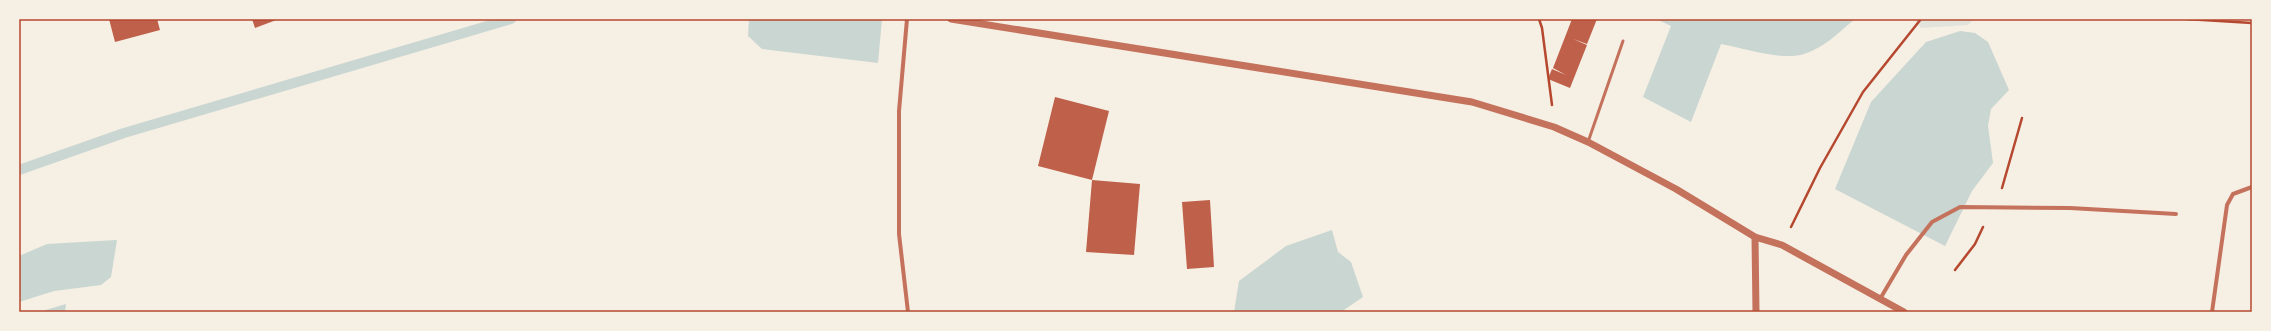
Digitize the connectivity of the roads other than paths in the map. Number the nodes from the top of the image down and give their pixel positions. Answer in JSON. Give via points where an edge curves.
{"nodes":[{"id":1,"x":907,"y":19,"type":"edge"},
{"id":2,"x":951,"y":19,"type":"edge"},
{"id":3,"x":1623,"y":41,"type":"dead end"},
{"id":4,"x":1588,"y":142,"type":"junction"},
{"id":5,"x":2252,"y":187,"type":"edge"},
{"id":6,"x":2176,"y":214,"type":"dead end"},
{"id":7,"x":1755,"y":237,"type":"junction"},
{"id":8,"x":1880,"y":299,"type":"junction"},
{"id":9,"x":908,"y":312,"type":"edge"},
{"id":10,"x":1756,"y":312,"type":"edge"},
{"id":11,"x":1904,"y":312,"type":"edge"},
{"id":12,"x":2212,"y":312,"type":"edge"}],
"edges":[{"from":1,"to":9,"type":"street","via":[[899,111],[899,234]]},
{"from":2,"to":4,"type":"street","via":[[1472,102],[1554,127]]},
{"from":3,"to":4,"type":"lane"},
{"from":4,"to":7,"type":"street","via":[[1676,189]]},
{"from":5,"to":12,"type":"street","via":[[2233,194],[2226,205]]},
{"from":6,"to":8,"type":"street","via":[[2070,208],[1960,207],[1932,222],[1906,256]]},
{"from":7,"to":8,"type":"street","via":[[1782,245]]},
{"from":7,"to":10,"type":"street"},
{"from":8,"to":11,"type":"street"}]}
